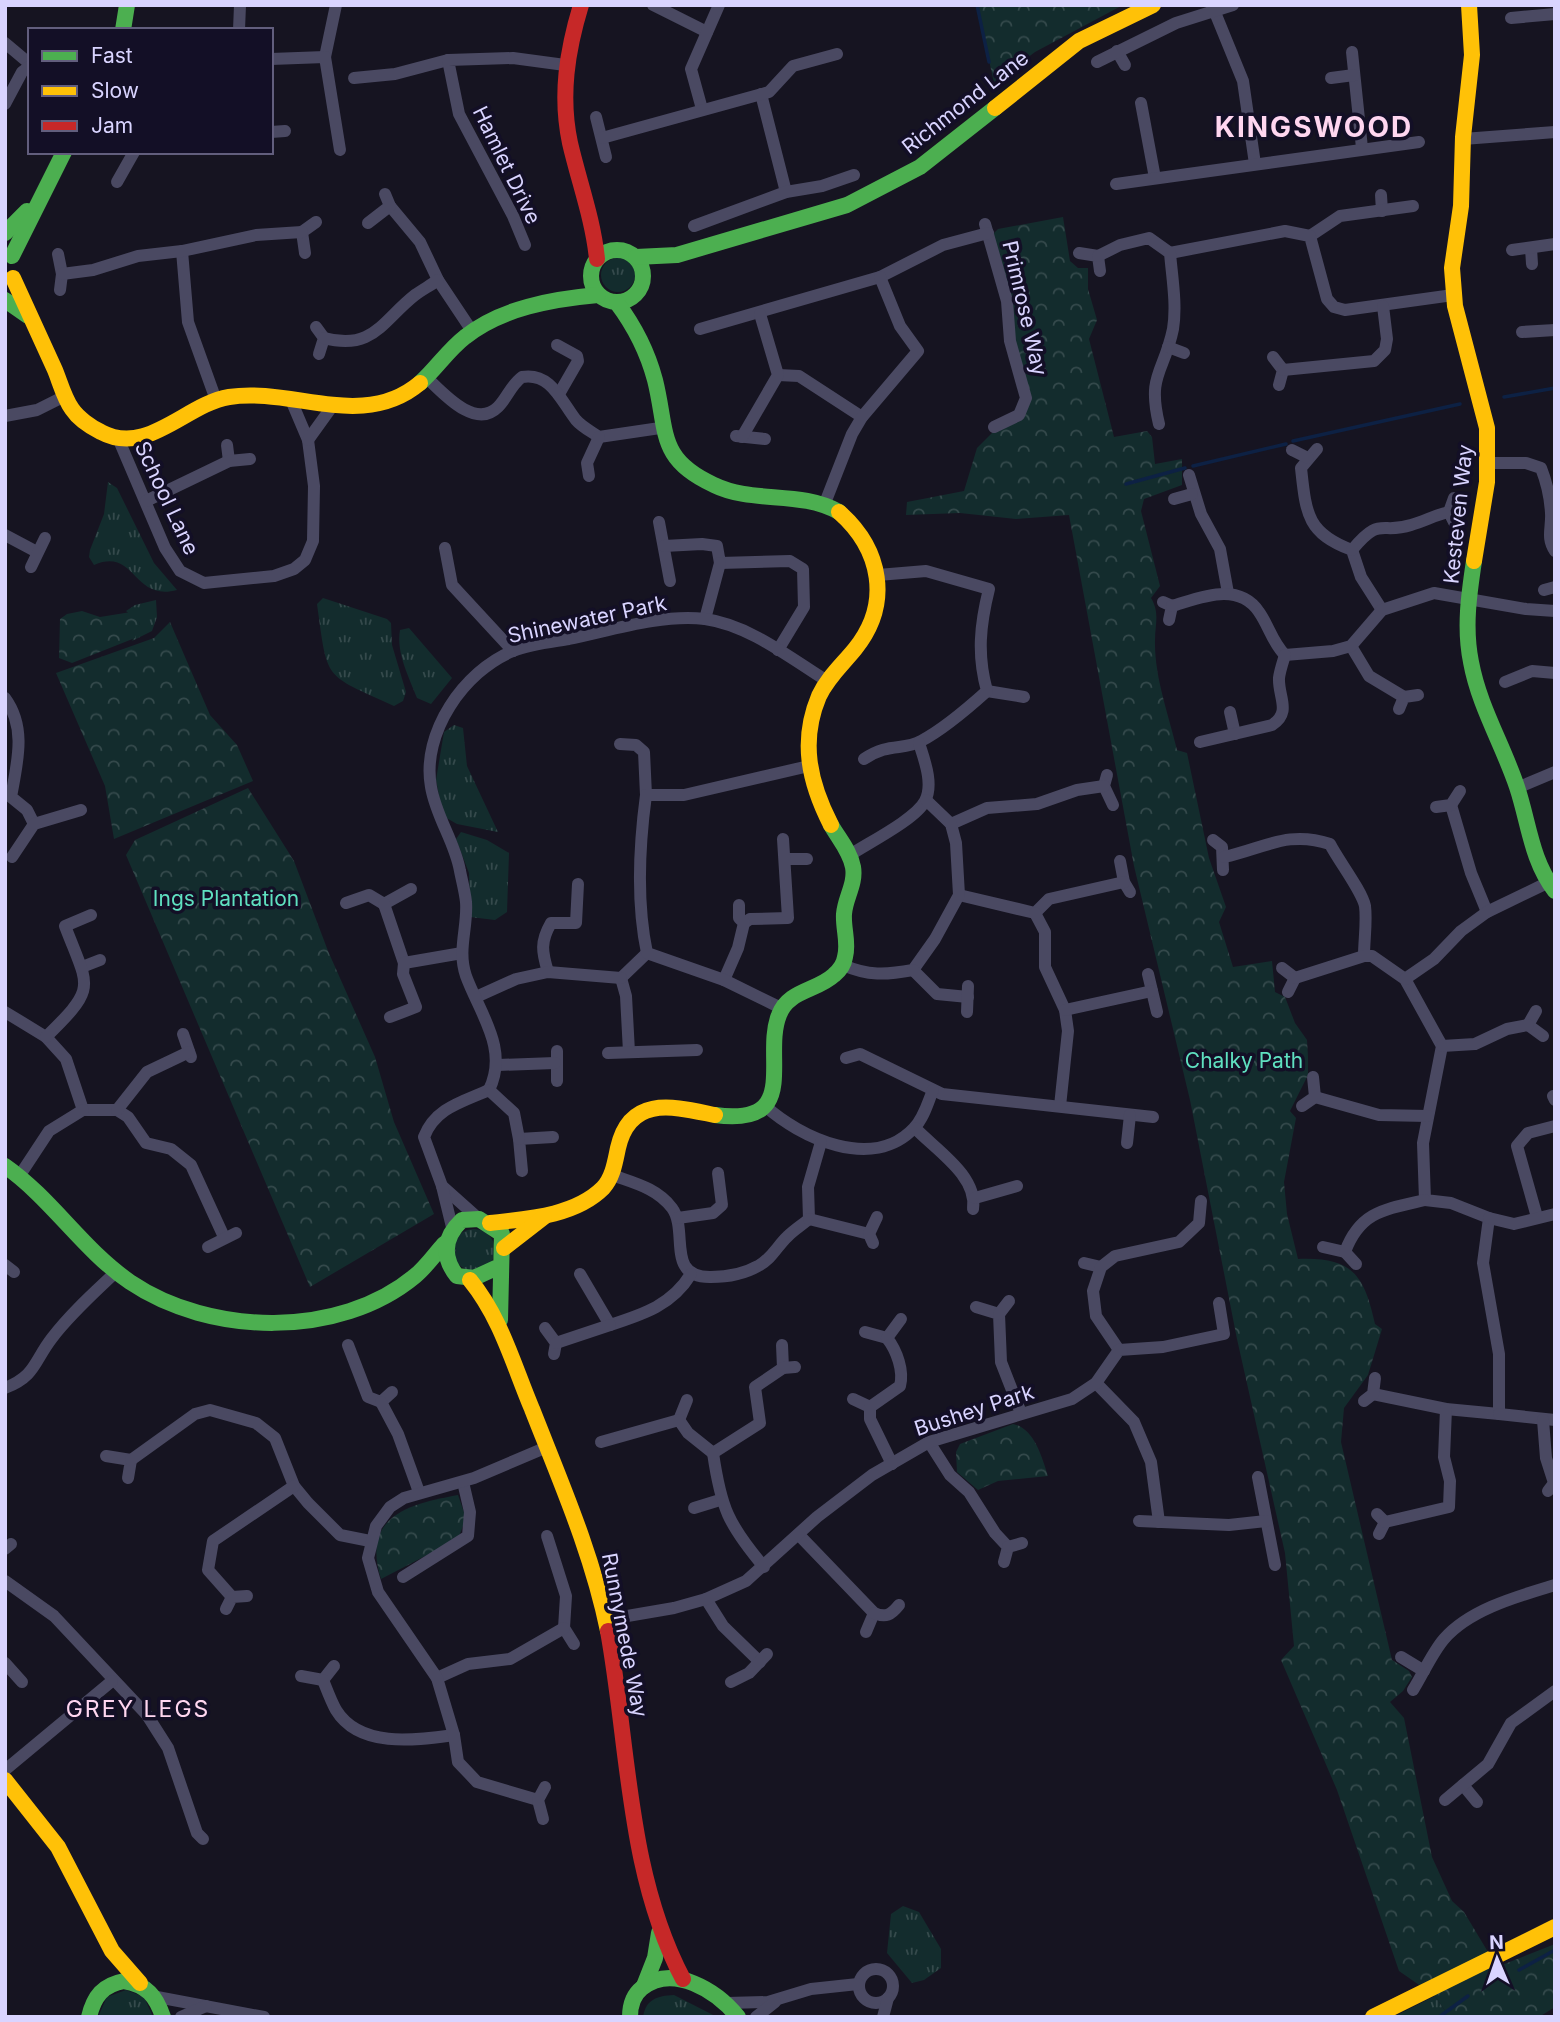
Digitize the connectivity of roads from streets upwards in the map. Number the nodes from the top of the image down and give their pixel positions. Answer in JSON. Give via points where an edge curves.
{"nodes":[{"id":1,"x":127,"y":5,"type":"edge"},
{"id":2,"x":240,"y":5,"type":"edge"},
{"id":3,"x":336,"y":5,"type":"edge"},
{"id":4,"x":581,"y":5,"type":"edge"},
{"id":5,"x":653,"y":5,"type":"edge"},
{"id":6,"x":719,"y":5,"type":"edge"},
{"id":7,"x":1153,"y":5,"type":"edge"},
{"id":8,"x":1233,"y":5,"type":"edge"},
{"id":9,"x":1469,"y":5,"type":"edge"},
{"id":10,"x":1214,"y":9,"type":"edge"},
{"id":11,"x":1555,"y":14,"type":"edge"},
{"id":12,"x":1511,"y":18,"type":"dead end"},
{"id":13,"x":123,"y":28,"type":"edge"},
{"id":14,"x":239,"y":28,"type":"edge"},
{"id":15,"x":707,"y":32,"type":"junction"},
{"id":16,"x":5,"y":43,"type":"edge"},
{"id":17,"x":1117,"y":51,"type":"junction"},
{"id":18,"x":1352,"y":52,"type":"dead end"},
{"id":19,"x":837,"y":54,"type":"dead end"},
{"id":20,"x":325,"y":57,"type":"junction"},
{"id":21,"x":273,"y":59,"type":"edge"},
{"id":22,"x":448,"y":60,"type":"junction"},
{"id":23,"x":1097,"y":62,"type":"dead end"},
{"id":24,"x":28,"y":63,"type":"edge"},
{"id":25,"x":565,"y":65,"type":"junction"},
{"id":26,"x":1125,"y":65,"type":"dead end"},
{"id":27,"x":28,"y":67,"type":"edge"},
{"id":28,"x":1354,"y":75,"type":"junction"},
{"id":29,"x":354,"y":78,"type":"dead end"},
{"id":30,"x":1331,"y":78,"type":"dead end"},
{"id":31,"x":761,"y":94,"type":"junction"},
{"id":32,"x":1141,"y":103,"type":"dead end"},
{"id":33,"x":5,"y":104,"type":"edge"},
{"id":34,"x":702,"y":109,"type":"junction"},
{"id":35,"x":596,"y":117,"type":"dead end"},
{"id":36,"x":285,"y":131,"type":"dead end"},
{"id":37,"x":273,"y":132,"type":"edge"},
{"id":38,"x":1555,"y":132,"type":"edge"},
{"id":39,"x":602,"y":138,"type":"junction"},
{"id":40,"x":1463,"y":139,"type":"junction"},
{"id":41,"x":1419,"y":142,"type":"dead end"},
{"id":42,"x":1362,"y":148,"type":"junction"},
{"id":43,"x":340,"y":150,"type":"dead end"},
{"id":44,"x":63,"y":154,"type":"edge"},
{"id":45,"x":133,"y":154,"type":"edge"},
{"id":46,"x":606,"y":157,"type":"dead end"},
{"id":47,"x":1255,"y":164,"type":"junction"},
{"id":48,"x":854,"y":176,"type":"dead end"},
{"id":49,"x":1155,"y":178,"type":"junction"},
{"id":50,"x":117,"y":182,"type":"dead end"},
{"id":51,"x":1116,"y":184,"type":"dead end"},
{"id":52,"x":786,"y":192,"type":"junction"},
{"id":53,"x":385,"y":194,"type":"dead end"},
{"id":54,"x":41,"y":195,"type":"junction"},
{"id":55,"x":1381,"y":195,"type":"dead end"},
{"id":56,"x":590,"y":205,"type":"junction"},
{"id":57,"x":390,"y":206,"type":"junction"},
{"id":58,"x":1413,"y":206,"type":"dead end"},
{"id":59,"x":1382,"y":211,"type":"junction"},
{"id":60,"x":316,"y":222,"type":"dead end"},
{"id":61,"x":368,"y":223,"type":"dead end"},
{"id":62,"x":694,"y":226,"type":"dead end"},
{"id":63,"x":302,"y":232,"type":"junction"},
{"id":64,"x":5,"y":233,"type":"edge"},
{"id":65,"x":1310,"y":236,"type":"junction"},
{"id":66,"x":1555,"y":244,"type":"edge"},
{"id":67,"x":525,"y":245,"type":"dead end"},
{"id":68,"x":1531,"y":248,"type":"junction"},
{"id":69,"x":1512,"y":250,"type":"dead end"},
{"id":70,"x":182,"y":251,"type":"junction"},
{"id":71,"x":9,"y":253,"type":"edge"},
{"id":72,"x":305,"y":253,"type":"dead end"},
{"id":73,"x":629,"y":253,"type":"junction"},
{"id":74,"x":1079,"y":253,"type":"dead end"},
{"id":75,"x":1170,"y":253,"type":"junction"},
{"id":76,"x":58,"y":254,"type":"dead end"},
{"id":77,"x":677,"y":255,"type":"junction"},
{"id":78,"x":1098,"y":256,"type":"junction"},
{"id":79,"x":597,"y":259,"type":"junction"},
{"id":80,"x":1532,"y":264,"type":"dead end"},
{"id":81,"x":1100,"y":271,"type":"dead end"},
{"id":82,"x":62,"y":274,"type":"junction"},
{"id":83,"x":591,"y":277,"type":"junction"},
{"id":84,"x":880,"y":277,"type":"junction"},
{"id":85,"x":439,"y":280,"type":"junction"},
{"id":86,"x":9,"y":283,"type":"edge"},
{"id":87,"x":640,"y":289,"type":"junction"},
{"id":88,"x":60,"y":290,"type":"dead end"},
{"id":89,"x":598,"y":295,"type":"junction"},
{"id":90,"x":1453,"y":295,"type":"junction"},
{"id":91,"x":565,"y":297,"type":"junction"},
{"id":92,"x":5,"y":300,"type":"edge"},
{"id":93,"x":617,"y":303,"type":"junction"},
{"id":94,"x":1383,"y":306,"type":"junction"},
{"id":95,"x":760,"y":314,"type":"junction"},
{"id":96,"x":28,"y":316,"type":"junction"},
{"id":97,"x":700,"y":329,"type":"dead end"},
{"id":98,"x":1555,"y":330,"type":"edge"},
{"id":99,"x":472,"y":331,"type":"junction"},
{"id":100,"x":1522,"y":332,"type":"dead end"},
{"id":101,"x":640,"y":334,"type":"junction"},
{"id":102,"x":557,"y":345,"type":"dead end"},
{"id":103,"x":1168,"y":347,"type":"junction"},
{"id":104,"x":319,"y":354,"type":"dead end"},
{"id":105,"x":1184,"y":354,"type":"dead end"},
{"id":106,"x":1273,"y":357,"type":"dead end"},
{"id":107,"x":1283,"y":370,"type":"junction"},
{"id":108,"x":778,"y":375,"type":"junction"},
{"id":109,"x":427,"y":378,"type":"junction"},
{"id":110,"x":1279,"y":385,"type":"dead end"},
{"id":111,"x":559,"y":394,"type":"junction"},
{"id":112,"x":65,"y":396,"type":"junction"},
{"id":113,"x":216,"y":400,"type":"junction"},
{"id":114,"x":291,"y":400,"type":"junction"},
{"id":115,"x":331,"y":408,"type":"junction"},
{"id":116,"x":5,"y":416,"type":"edge"},
{"id":117,"x":862,"y":417,"type":"junction"},
{"id":118,"x":1159,"y":424,"type":"dead end"},
{"id":119,"x":994,"y":427,"type":"dead end"},
{"id":120,"x":660,"y":428,"type":"junction"},
{"id":121,"x":599,"y":437,"type":"junction"},
{"id":122,"x":118,"y":438,"type":"junction"},
{"id":123,"x":308,"y":439,"type":"junction"},
{"id":124,"x":765,"y":439,"type":"dead end"},
{"id":125,"x":227,"y":445,"type":"dead end"},
{"id":126,"x":1292,"y":450,"type":"dead end"},
{"id":127,"x":250,"y":459,"type":"dead end"},
{"id":128,"x":229,"y":461,"type":"junction"},
{"id":129,"x":1488,"y":463,"type":"junction"},
{"id":130,"x":1189,"y":475,"type":"dead end"},
{"id":131,"x":589,"y":476,"type":"dead end"},
{"id":132,"x":1192,"y":494,"type":"junction"},
{"id":133,"x":1454,"y":498,"type":"dead end"},
{"id":134,"x":1174,"y":499,"type":"dead end"},
{"id":135,"x":146,"y":502,"type":"junction"},
{"id":136,"x":825,"y":503,"type":"junction"},
{"id":137,"x":659,"y":522,"type":"dead end"},
{"id":138,"x":5,"y":536,"type":"edge"},
{"id":139,"x":45,"y":538,"type":"dead end"},
{"id":140,"x":664,"y":547,"type":"junction"},
{"id":141,"x":445,"y":548,"type":"dead end"},
{"id":142,"x":1352,"y":550,"type":"junction"},
{"id":143,"x":1555,"y":551,"type":"edge"},
{"id":144,"x":37,"y":552,"type":"junction"},
{"id":145,"x":720,"y":563,"type":"junction"},
{"id":146,"x":31,"y":567,"type":"dead end"},
{"id":147,"x":878,"y":575,"type":"junction"},
{"id":148,"x":670,"y":581,"type":"dead end"},
{"id":149,"x":1228,"y":593,"type":"junction"},
{"id":150,"x":1471,"y":599,"type":"junction"},
{"id":151,"x":1382,"y":610,"type":"junction"},
{"id":152,"x":1555,"y":611,"type":"edge"},
{"id":153,"x":705,"y":620,"type":"junction"},
{"id":154,"x":1169,"y":620,"type":"dead end"},
{"id":155,"x":1351,"y":646,"type":"junction"},
{"id":156,"x":778,"y":650,"type":"junction"},
{"id":157,"x":513,"y":651,"type":"junction"},
{"id":158,"x":1285,"y":655,"type":"junction"},
{"id":159,"x":1555,"y":673,"type":"edge"},
{"id":160,"x":827,"y":681,"type":"junction"},
{"id":161,"x":1504,"y":682,"type":"dead end"},
{"id":162,"x":986,"y":691,"type":"junction"},
{"id":163,"x":1418,"y":695,"type":"dead end"},
{"id":164,"x":1404,"y":696,"type":"junction"},
{"id":165,"x":5,"y":698,"type":"edge"},
{"id":166,"x":1024,"y":698,"type":"dead end"},
{"id":167,"x":1399,"y":709,"type":"dead end"},
{"id":168,"x":1230,"y":712,"type":"dead end"},
{"id":169,"x":1234,"y":734,"type":"junction"},
{"id":170,"x":1200,"y":742,"type":"dead end"},
{"id":171,"x":919,"y":743,"type":"junction"},
{"id":172,"x":620,"y":744,"type":"dead end"},
{"id":173,"x":864,"y":759,"type":"dead end"},
{"id":174,"x":809,"y":766,"type":"junction"},
{"id":175,"x":1555,"y":772,"type":"edge"},
{"id":176,"x":1517,"y":788,"type":"junction"},
{"id":177,"x":1460,"y":791,"type":"dead end"},
{"id":178,"x":646,"y":795,"type":"junction"},
{"id":179,"x":8,"y":797,"type":"edge"},
{"id":180,"x":926,"y":800,"type":"junction"},
{"id":181,"x":1113,"y":805,"type":"dead end"},
{"id":182,"x":1451,"y":806,"type":"junction"},
{"id":183,"x":1436,"y":807,"type":"dead end"},
{"id":184,"x":81,"y":810,"type":"dead end"},
{"id":185,"x":34,"y":824,"type":"junction"},
{"id":186,"x":951,"y":824,"type":"junction"},
{"id":187,"x":783,"y":839,"type":"dead end"},
{"id":188,"x":1213,"y":840,"type":"dead end"},
{"id":189,"x":850,"y":855,"type":"junction"},
{"id":190,"x":787,"y":859,"type":"junction"},
{"id":191,"x":807,"y":859,"type":"dead end"},
{"id":192,"x":11,"y":860,"type":"edge"},
{"id":193,"x":1121,"y":861,"type":"dead end"},
{"id":194,"x":578,"y":884,"type":"dead end"},
{"id":195,"x":1551,"y":887,"type":"edge"},
{"id":196,"x":411,"y":889,"type":"dead end"},
{"id":197,"x":959,"y":895,"type":"junction"},
{"id":198,"x":346,"y":903,"type":"dead end"},
{"id":199,"x":384,"y":904,"type":"junction"},
{"id":200,"x":739,"y":905,"type":"dead end"},
{"id":201,"x":1487,"y":912,"type":"junction"},
{"id":202,"x":1035,"y":913,"type":"junction"},
{"id":203,"x":91,"y":915,"type":"dead end"},
{"id":204,"x":744,"y":923,"type":"junction"},
{"id":205,"x":462,"y":953,"type":"junction"},
{"id":206,"x":647,"y":953,"type":"junction"},
{"id":207,"x":1364,"y":956,"type":"junction"},
{"id":208,"x":100,"y":960,"type":"dead end"},
{"id":209,"x":404,"y":963,"type":"junction"},
{"id":210,"x":843,"y":965,"type":"junction"},
{"id":211,"x":82,"y":967,"type":"junction"},
{"id":212,"x":1282,"y":968,"type":"dead end"},
{"id":213,"x":913,"y":970,"type":"junction"},
{"id":214,"x":548,"y":972,"type":"junction"},
{"id":215,"x":1148,"y":974,"type":"dead end"},
{"id":216,"x":621,"y":978,"type":"junction"},
{"id":217,"x":1295,"y":978,"type":"junction"},
{"id":218,"x":1405,"y":979,"type":"junction"},
{"id":219,"x":723,"y":980,"type":"junction"},
{"id":220,"x":1152,"y":991,"type":"junction"},
{"id":221,"x":1288,"y":992,"type":"dead end"},
{"id":222,"x":476,"y":997,"type":"junction"},
{"id":223,"x":781,"y":1008,"type":"junction"},
{"id":224,"x":1065,"y":1010,"type":"junction"},
{"id":225,"x":1536,"y":1010,"type":"dead end"},
{"id":226,"x":5,"y":1012,"type":"edge"},
{"id":227,"x":967,"y":1012,"type":"dead end"},
{"id":228,"x":1157,"y":1012,"type":"dead end"},
{"id":229,"x":390,"y":1017,"type":"dead end"},
{"id":230,"x":1528,"y":1025,"type":"junction"},
{"id":231,"x":183,"y":1034,"type":"dead end"},
{"id":232,"x":1543,"y":1036,"type":"dead end"},
{"id":233,"x":47,"y":1037,"type":"junction"},
{"id":234,"x":1442,"y":1046,"type":"junction"},
{"id":235,"x":697,"y":1050,"type":"dead end"},
{"id":236,"x":629,"y":1052,"type":"junction"},
{"id":237,"x":608,"y":1053,"type":"dead end"},
{"id":238,"x":846,"y":1058,"type":"dead end"},
{"id":239,"x":498,"y":1065,"type":"junction"},
{"id":240,"x":1313,"y":1077,"type":"dead end"},
{"id":241,"x":557,"y":1081,"type":"dead end"},
{"id":242,"x":489,"y":1090,"type":"junction"},
{"id":243,"x":933,"y":1090,"type":"junction"},
{"id":244,"x":1315,"y":1097,"type":"junction"},
{"id":245,"x":764,"y":1105,"type":"junction"},
{"id":246,"x":1060,"y":1106,"type":"junction"},
{"id":247,"x":1301,"y":1106,"type":"dead end"},
{"id":248,"x":83,"y":1110,"type":"junction"},
{"id":249,"x":117,"y":1110,"type":"junction"},
{"id":250,"x":1130,"y":1115,"type":"junction"},
{"id":251,"x":1428,"y":1116,"type":"junction"},
{"id":252,"x":1153,"y":1117,"type":"dead end"},
{"id":253,"x":1555,"y":1126,"type":"edge"},
{"id":254,"x":915,"y":1128,"type":"junction"},
{"id":255,"x":553,"y":1138,"type":"dead end"},
{"id":256,"x":519,"y":1139,"type":"junction"},
{"id":257,"x":821,"y":1142,"type":"junction"},
{"id":258,"x":1127,"y":1143,"type":"dead end"},
{"id":259,"x":5,"y":1166,"type":"edge"},
{"id":260,"x":522,"y":1171,"type":"dead end"},
{"id":261,"x":718,"y":1173,"type":"dead end"},
{"id":262,"x":20,"y":1175,"type":"junction"},
{"id":263,"x":612,"y":1175,"type":"junction"},
{"id":264,"x":442,"y":1186,"type":"junction"},
{"id":265,"x":1017,"y":1186,"type":"dead end"},
{"id":266,"x":1425,"y":1200,"type":"junction"},
{"id":267,"x":1201,"y":1201,"type":"dead end"},
{"id":268,"x":1555,"y":1214,"type":"edge"},
{"id":269,"x":547,"y":1215,"type":"junction"},
{"id":270,"x":877,"y":1217,"type":"dead end"},
{"id":271,"x":1537,"y":1217,"type":"junction"},
{"id":272,"x":678,"y":1218,"type":"junction"},
{"id":273,"x":1489,"y":1218,"type":"junction"},
{"id":274,"x":809,"y":1219,"type":"junction"},
{"id":275,"x":485,"y":1221,"type":"junction"},
{"id":276,"x":452,"y":1227,"type":"junction"},
{"id":277,"x":444,"y":1244,"type":"junction"},
{"id":278,"x":208,"y":1247,"type":"dead end"},
{"id":279,"x":1323,"y":1247,"type":"dead end"},
{"id":280,"x":504,"y":1248,"type":"junction"},
{"id":281,"x":1345,"y":1252,"type":"junction"},
{"id":282,"x":1084,"y":1263,"type":"dead end"},
{"id":283,"x":1356,"y":1264,"type":"dead end"},
{"id":284,"x":500,"y":1266,"type":"junction"},
{"id":285,"x":1101,"y":1267,"type":"junction"},
{"id":286,"x":117,"y":1271,"type":"junction"},
{"id":287,"x":580,"y":1274,"type":"dead end"},
{"id":288,"x":691,"y":1274,"type":"junction"},
{"id":289,"x":463,"y":1276,"type":"junction"},
{"id":290,"x":404,"y":1283,"type":"junction"},
{"id":291,"x":1009,"y":1301,"type":"dead end"},
{"id":292,"x":1219,"y":1303,"type":"dead end"},
{"id":293,"x":976,"y":1307,"type":"dead end"},
{"id":294,"x":999,"y":1314,"type":"junction"},
{"id":295,"x":901,"y":1319,"type":"dead end"},
{"id":296,"x":500,"y":1320,"type":"junction"},
{"id":297,"x":610,"y":1325,"type":"junction"},
{"id":298,"x":545,"y":1328,"type":"dead end"},
{"id":299,"x":865,"y":1332,"type":"dead end"},
{"id":300,"x":887,"y":1338,"type":"junction"},
{"id":301,"x":348,"y":1345,"type":"dead end"},
{"id":302,"x":782,"y":1345,"type":"dead end"},
{"id":303,"x":1119,"y":1350,"type":"junction"},
{"id":304,"x":1375,"y":1378,"type":"dead end"},
{"id":305,"x":1096,"y":1383,"type":"junction"},
{"id":306,"x":5,"y":1388,"type":"edge"},
{"id":307,"x":393,"y":1392,"type":"dead end"},
{"id":308,"x":852,"y":1399,"type":"dead end"},
{"id":309,"x":687,"y":1400,"type":"dead end"},
{"id":310,"x":381,"y":1402,"type":"junction"},
{"id":311,"x":870,"y":1407,"type":"junction"},
{"id":312,"x":1446,"y":1409,"type":"junction"},
{"id":313,"x":1021,"y":1413,"type":"junction"},
{"id":314,"x":1499,"y":1414,"type":"junction"},
{"id":315,"x":679,"y":1420,"type":"junction"},
{"id":316,"x":1549,"y":1420,"type":"edge"},
{"id":317,"x":601,"y":1442,"type":"dead end"},
{"id":318,"x":929,"y":1442,"type":"junction"},
{"id":319,"x":547,"y":1447,"type":"junction"},
{"id":320,"x":713,"y":1453,"type":"junction"},
{"id":321,"x":106,"y":1456,"type":"dead end"},
{"id":322,"x":131,"y":1460,"type":"junction"},
{"id":323,"x":892,"y":1464,"type":"junction"},
{"id":324,"x":1258,"y":1477,"type":"dead end"},
{"id":325,"x":128,"y":1478,"type":"dead end"},
{"id":326,"x":463,"y":1482,"type":"junction"},
{"id":327,"x":294,"y":1486,"type":"junction"},
{"id":328,"x":1552,"y":1486,"type":"edge"},
{"id":329,"x":419,"y":1492,"type":"junction"},
{"id":330,"x":720,"y":1500,"type":"junction"},
{"id":331,"x":694,"y":1508,"type":"dead end"},
{"id":332,"x":1139,"y":1521,"type":"dead end"},
{"id":333,"x":1266,"y":1521,"type":"junction"},
{"id":334,"x":1159,"y":1522,"type":"junction"},
{"id":335,"x":1380,"y":1523,"type":"dead end"},
{"id":336,"x":799,"y":1535,"type":"junction"},
{"id":337,"x":547,"y":1536,"type":"dead end"},
{"id":338,"x":370,"y":1541,"type":"junction"},
{"id":339,"x":1022,"y":1543,"type":"dead end"},
{"id":340,"x":1008,"y":1547,"type":"junction"},
{"id":341,"x":1004,"y":1562,"type":"dead end"},
{"id":342,"x":1275,"y":1565,"type":"dead end"},
{"id":343,"x":764,"y":1567,"type":"junction"},
{"id":344,"x":403,"y":1577,"type":"dead end"},
{"id":345,"x":5,"y":1581,"type":"edge"},
{"id":346,"x":1555,"y":1585,"type":"edge"},
{"id":347,"x":247,"y":1596,"type":"dead end"},
{"id":348,"x":706,"y":1599,"type":"junction"},
{"id":349,"x":899,"y":1605,"type":"dead end"},
{"id":350,"x":874,"y":1612,"type":"junction"},
{"id":351,"x":604,"y":1620,"type":"junction"},
{"id":352,"x":564,"y":1628,"type":"junction"},
{"id":353,"x":866,"y":1632,"type":"dead end"},
{"id":354,"x":574,"y":1644,"type":"dead end"},
{"id":355,"x":1401,"y":1657,"type":"dead end"},
{"id":356,"x":5,"y":1663,"type":"edge"},
{"id":357,"x":334,"y":1666,"type":"dead end"},
{"id":358,"x":1424,"y":1671,"type":"junction"},
{"id":359,"x":301,"y":1676,"type":"dead end"},
{"id":360,"x":437,"y":1678,"type":"junction"},
{"id":361,"x":323,"y":1680,"type":"junction"},
{"id":362,"x":112,"y":1681,"type":"junction"},
{"id":363,"x":22,"y":1682,"type":"dead end"},
{"id":364,"x":731,"y":1682,"type":"dead end"},
{"id":365,"x":1413,"y":1690,"type":"dead end"},
{"id":366,"x":1555,"y":1691,"type":"edge"},
{"id":367,"x":454,"y":1735,"type":"junction"},
{"id":368,"x":5,"y":1770,"type":"edge"},
{"id":369,"x":5,"y":1780,"type":"edge"},
{"id":370,"x":1464,"y":1784,"type":"junction"},
{"id":371,"x":545,"y":1787,"type":"dead end"},
{"id":372,"x":538,"y":1800,"type":"junction"},
{"id":373,"x":1445,"y":1800,"type":"dead end"},
{"id":374,"x":1477,"y":1801,"type":"dead end"},
{"id":375,"x":543,"y":1818,"type":"dead end"},
{"id":376,"x":203,"y":1839,"type":"dead end"},
{"id":377,"x":1555,"y":1927,"type":"edge"},
{"id":378,"x":659,"y":1928,"type":"junction"},
{"id":379,"x":102,"y":1939,"type":"junction"},
{"id":380,"x":683,"y":1979,"type":"junction"},
{"id":381,"x":140,"y":1983,"type":"junction"},
{"id":382,"x":858,"y":1984,"type":"junction"},
{"id":383,"x":643,"y":1986,"type":"junction"},
{"id":384,"x":103,"y":1988,"type":"junction"},
{"id":385,"x":157,"y":1997,"type":"junction"},
{"id":386,"x":781,"y":1998,"type":"junction"},
{"id":387,"x":888,"y":1998,"type":"junction"},
{"id":388,"x":866,"y":2001,"type":"junction"},
{"id":389,"x":727,"y":2003,"type":"junction"},
{"id":390,"x":206,"y":2006,"type":"junction"},
{"id":391,"x":89,"y":2017,"type":"edge"},
{"id":392,"x":163,"y":2017,"type":"edge"},
{"id":393,"x":181,"y":2017,"type":"edge"},
{"id":394,"x":264,"y":2017,"type":"edge"},
{"id":395,"x":630,"y":2017,"type":"edge"},
{"id":396,"x":738,"y":2017,"type":"edge"},
{"id":397,"x":756,"y":2017,"type":"edge"},
{"id":398,"x":869,"y":2017,"type":"edge"},
{"id":399,"x":883,"y":2017,"type":"edge"},
{"id":400,"x":1374,"y":2017,"type":"edge"}],
"edges":[{"from":1,"to":13,"type":"street"},
{"from":2,"to":14,"type":"street"},
{"from":3,"to":20,"type":"street"},
{"from":4,"to":25,"type":"street"},
{"from":5,"to":15,"type":"street"},
{"from":6,"to":15,"type":"street"},
{"from":7,"to":77,"type":"street","name":"Richmond Lane","via":[[1079,41],[920,167],[847,205]]},
{"from":8,"to":10,"type":"street"},
{"from":9,"to":40,"type":"street","name":"Kesteven Way","via":[[1472,51]]},
{"from":10,"to":17,"type":"street"},
{"from":10,"to":47,"type":"street","via":[[1243,81]]},
{"from":11,"to":12,"type":"street","via":[[1533,22]]},
{"from":15,"to":34,"type":"street","via":[[691,69]]},
{"from":16,"to":24,"type":"street"},
{"from":17,"to":23,"type":"street"},
{"from":17,"to":26,"type":"street"},
{"from":18,"to":28,"type":"street"},
{"from":19,"to":31,"type":"street","via":[[800,62],[784,72],[769,92]]},
{"from":20,"to":21,"type":"street"},
{"from":20,"to":43,"type":"street"},
{"from":22,"to":25,"type":"street","via":[[513,58]]},
{"from":22,"to":29,"type":"street","via":[[395,74]]},
{"from":22,"to":67,"type":"street","name":"Hamlet Drive","via":[[459,114]]},
{"from":25,"to":56,"type":"street","via":[[569,141]]},
{"from":27,"to":33,"type":"street"},
{"from":28,"to":30,"type":"street"},
{"from":28,"to":42,"type":"street"},
{"from":31,"to":34,"type":"street"},
{"from":31,"to":52,"type":"street"},
{"from":32,"to":49,"type":"street"},
{"from":34,"to":39,"type":"street"},
{"from":35,"to":39,"type":"street"},
{"from":36,"to":37,"type":"street"},
{"from":38,"to":40,"type":"street"},
{"from":39,"to":46,"type":"street"},
{"from":40,"to":90,"type":"street","name":"Kesteven Way"},
{"from":41,"to":42,"type":"street"},
{"from":42,"to":47,"type":"street"},
{"from":44,"to":54,"type":"street"},
{"from":45,"to":50,"type":"street"},
{"from":47,"to":49,"type":"street"},
{"from":48,"to":52,"type":"street"},
{"from":49,"to":51,"type":"street"},
{"from":52,"to":62,"type":"street"},
{"from":53,"to":57,"type":"street"},
{"from":54,"to":64,"type":"street"},
{"from":54,"to":71,"type":"street"},
{"from":55,"to":59,"type":"street"},
{"from":56,"to":73,"type":"street","via":[[610,238]]},
{"from":56,"to":79,"type":"street"},
{"from":57,"to":61,"type":"street"},
{"from":57,"to":85,"type":"street","via":[[420,242]]},
{"from":58,"to":59,"type":"street"},
{"from":59,"to":65,"type":"street","via":[[1340,216]]},
{"from":60,"to":63,"type":"street"},
{"from":63,"to":70,"type":"street","via":[[256,235]]},
{"from":63,"to":72,"type":"street"},
{"from":65,"to":75,"type":"street","via":[[1285,231]]},
{"from":65,"to":94,"type":"street","via":[[1327,299],[1334,307]]},
{"from":66,"to":68,"type":"street"},
{"from":68,"to":69,"type":"street"},
{"from":68,"to":80,"type":"street"},
{"from":70,"to":82,"type":"street"},
{"from":70,"to":113,"type":"street","via":[[188,322]]},
{"from":71,"to":86,"type":"street","via":[[15,265]]},
{"from":73,"to":77,"type":"street","name":"Richmond Lane"},
{"from":73,"to":79,"type":"street","via":[[608,251]]},
{"from":73,"to":87,"type":"street","via":[[644,274]]},
{"from":74,"to":78,"type":"street"},
{"from":75,"to":78,"type":"street","via":[[1149,238]]},
{"from":75,"to":103,"type":"street","via":[[1173,326]]},
{"from":76,"to":82,"type":"street"},
{"from":77,"to":87,"type":"street","name":"Richmond Lane"},
{"from":78,"to":81,"type":"street"},
{"from":79,"to":83,"type":"street"},
{"from":82,"to":88,"type":"street"},
{"from":83,"to":89,"type":"street"},
{"from":83,"to":91,"type":"street"},
{"from":84,"to":95,"type":"street"},
{"from":84,"to":117,"type":"street","via":[[895,316],[918,351]]},
{"from":84,"to":119,"type":"street","name":"Primrose Way","via":[[986,228],[1007,301],[1010,341],[1026,398],[1018,415]]},
{"from":85,"to":99,"type":"street"},
{"from":85,"to":104,"type":"street","via":[[372,335],[353,342],[320,333]]},
{"from":86,"to":96,"type":"street"},
{"from":87,"to":93,"type":"street"},
{"from":87,"to":101,"type":"street"},
{"from":89,"to":91,"type":"street"},
{"from":89,"to":93,"type":"street"},
{"from":90,"to":94,"type":"street"},
{"from":90,"to":129,"type":"street","name":"Kesteven Way","via":[[1487,429]]},
{"from":91,"to":99,"type":"street"},
{"from":92,"to":96,"type":"street"},
{"from":93,"to":101,"type":"street"},
{"from":94,"to":107,"type":"street","via":[[1387,339],[1385,350],[1374,360]]},
{"from":95,"to":97,"type":"street"},
{"from":95,"to":108,"type":"street"},
{"from":96,"to":112,"type":"street"},
{"from":98,"to":100,"type":"street"},
{"from":99,"to":109,"type":"street"},
{"from":101,"to":120,"type":"street","via":[[659,401]]},
{"from":102,"to":111,"type":"street","via":[[578,361]]},
{"from":103,"to":105,"type":"street"},
{"from":103,"to":118,"type":"street","via":[[1156,373],[1153,397]]},
{"from":106,"to":107,"type":"street"},
{"from":107,"to":110,"type":"street"},
{"from":108,"to":117,"type":"street","via":[[799,376]]},
{"from":108,"to":124,"type":"street","via":[[738,437]]},
{"from":109,"to":111,"type":"street","via":[[453,403],[473,413],[497,409],[522,377],[539,377]]},
{"from":109,"to":115,"type":"street","via":[[413,390],[375,405]]},
{"from":111,"to":121,"type":"street","via":[[578,422]]},
{"from":112,"to":116,"type":"street","via":[[37,410]]},
{"from":112,"to":122,"type":"street","via":[[88,424]]},
{"from":113,"to":114,"type":"street","via":[[253,394]]},
{"from":113,"to":122,"type":"street","via":[[159,433]]},
{"from":114,"to":115,"type":"street"},
{"from":114,"to":123,"type":"street","name":"School Lane"},
{"from":115,"to":123,"type":"street"},
{"from":117,"to":136,"type":"street"},
{"from":120,"to":121,"type":"street"},
{"from":120,"to":136,"type":"street","via":[[669,453],[697,479]]},
{"from":121,"to":131,"type":"street","via":[[587,463]]},
{"from":122,"to":135,"type":"street","name":"School Lane"},
{"from":123,"to":135,"type":"street","name":"School Lane","via":[[314,486],[313,541],[305,560],[294,569],[224,582],[193,579],[180,570],[165,548]]},
{"from":125,"to":128,"type":"street"},
{"from":126,"to":142,"type":"street","via":[[1312,454],[1301,468],[1315,530]]},
{"from":127,"to":128,"type":"street"},
{"from":128,"to":135,"type":"street"},
{"from":129,"to":143,"type":"street","via":[[1526,463],[1541,468],[1549,487],[1548,541]]},
{"from":129,"to":150,"type":"street","name":"Kesteven Way","via":[[1470,577]]},
{"from":130,"to":132,"type":"street"},
{"from":132,"to":134,"type":"street"},
{"from":132,"to":149,"type":"street","via":[[1220,549]]},
{"from":133,"to":142,"type":"street","via":[[1451,517],[1433,515],[1407,527],[1383,526],[1366,533]]},
{"from":136,"to":147,"type":"street","via":[[859,531]]},
{"from":137,"to":140,"type":"street"},
{"from":138,"to":144,"type":"street"},
{"from":139,"to":144,"type":"street"},
{"from":140,"to":145,"type":"street","via":[[718,546]]},
{"from":140,"to":148,"type":"street"},
{"from":141,"to":157,"type":"street","via":[[452,584]]},
{"from":142,"to":151,"type":"street","via":[[1361,578]]},
{"from":144,"to":146,"type":"street"},
{"from":145,"to":153,"type":"street"},
{"from":145,"to":156,"type":"street","via":[[790,561],[803,569],[804,607]]},
{"from":147,"to":160,"type":"street","via":[[879,598],[872,622]]},
{"from":147,"to":162,"type":"street","via":[[926,571],[989,589],[979,634],[979,663]]},
{"from":149,"to":154,"type":"street","via":[[1167,604]]},
{"from":149,"to":158,"type":"street","via":[[1258,610]]},
{"from":150,"to":151,"type":"street","via":[[1434,593]]},
{"from":150,"to":152,"type":"street"},
{"from":150,"to":176,"type":"street","name":"Kesteven Way","via":[[1468,640],[1473,681]]},
{"from":151,"to":155,"type":"street"},
{"from":153,"to":156,"type":"street","name":"Shinewater Park","via":[[734,627]]},
{"from":153,"to":157,"type":"street","name":"Shinewater Park","via":[[617,628]]},
{"from":155,"to":158,"type":"street"},
{"from":155,"to":164,"type":"street","via":[[1369,676]]},
{"from":156,"to":160,"type":"street","name":"Shinewater Park"},
{"from":157,"to":205,"type":"street","name":"Shinewater Park","via":[[480,672],[453,701],[433,746],[430,784],[439,820],[459,864],[466,904]]},
{"from":158,"to":169,"type":"street","via":[[1279,676],[1283,715],[1272,725]]},
{"from":159,"to":161,"type":"street","via":[[1532,671]]},
{"from":160,"to":174,"type":"street","via":[[809,728]]},
{"from":162,"to":166,"type":"street"},
{"from":162,"to":171,"type":"street"},
{"from":163,"to":164,"type":"street"},
{"from":164,"to":167,"type":"street"},
{"from":165,"to":179,"type":"street","via":[[15,716],[20,748]]},
{"from":168,"to":169,"type":"street"},
{"from":169,"to":170,"type":"street"},
{"from":171,"to":173,"type":"street","via":[[884,747]]},
{"from":171,"to":180,"type":"street","via":[[928,769]]},
{"from":172,"to":178,"type":"street","via":[[636,745],[644,752]]},
{"from":174,"to":178,"type":"street","via":[[684,795]]},
{"from":174,"to":189,"type":"street","via":[[815,792]]},
{"from":175,"to":176,"type":"street"},
{"from":176,"to":195,"type":"street","name":"Kesteven Way","via":[[1526,825]]},
{"from":177,"to":182,"type":"street"},
{"from":178,"to":206,"type":"street","via":[[638,898]]},
{"from":179,"to":185,"type":"street","via":[[27,810]]},
{"from":180,"to":186,"type":"street"},
{"from":180,"to":189,"type":"street"},
{"from":181,"to":186,"type":"street","via":[[1105,781],[1037,804],[987,808]]},
{"from":182,"to":183,"type":"street"},
{"from":182,"to":201,"type":"street"},
{"from":184,"to":185,"type":"street"},
{"from":185,"to":192,"type":"street"},
{"from":186,"to":197,"type":"street"},
{"from":187,"to":190,"type":"street"},
{"from":188,"to":207,"type":"street","via":[[1222,847],[1224,864],[1279,840],[1308,837],[1335,841],[1343,870],[1364,906]]},
{"from":189,"to":210,"type":"street","via":[[855,870],[844,914],[847,949]]},
{"from":190,"to":191,"type":"street"},
{"from":190,"to":204,"type":"street","via":[[788,918]]},
{"from":193,"to":202,"type":"street","via":[[1127,887],[1049,899]]},
{"from":194,"to":214,"type":"street","via":[[576,923],[551,923],[543,936]]},
{"from":195,"to":201,"type":"street"},
{"from":196,"to":199,"type":"street"},
{"from":197,"to":202,"type":"street"},
{"from":197,"to":213,"type":"street"},
{"from":198,"to":199,"type":"street","via":[[369,895]]},
{"from":199,"to":209,"type":"street"},
{"from":200,"to":204,"type":"street"},
{"from":201,"to":218,"type":"street"},
{"from":202,"to":224,"type":"street","via":[[1045,932],[1045,967]]},
{"from":203,"to":211,"type":"street","via":[[65,926]]},
{"from":204,"to":219,"type":"street"},
{"from":205,"to":209,"type":"street"},
{"from":205,"to":222,"type":"street","name":"Shinewater Park"},
{"from":206,"to":216,"type":"street"},
{"from":206,"to":219,"type":"street"},
{"from":207,"to":217,"type":"street"},
{"from":207,"to":218,"type":"street","via":[[1372,956]]},
{"from":208,"to":211,"type":"street"},
{"from":209,"to":229,"type":"street","via":[[403,974],[416,1007]]},
{"from":210,"to":213,"type":"street","via":[[862,973],[887,975]]},
{"from":210,"to":223,"type":"street","via":[[831,978],[803,989]]},
{"from":211,"to":233,"type":"street","via":[[86,991],[81,1002]]},
{"from":212,"to":217,"type":"street"},
{"from":213,"to":227,"type":"street","via":[[937,994],[968,991]]},
{"from":214,"to":216,"type":"street"},
{"from":214,"to":222,"type":"street","via":[[516,979]]},
{"from":215,"to":220,"type":"street"},
{"from":216,"to":236,"type":"street"},
{"from":217,"to":221,"type":"street"},
{"from":218,"to":234,"type":"street"},
{"from":219,"to":223,"type":"street"},
{"from":220,"to":224,"type":"street"},
{"from":220,"to":228,"type":"street"},
{"from":222,"to":239,"type":"street","name":"Shinewater Park"},
{"from":223,"to":245,"type":"street","via":[[774,1024],[774,1088]]},
{"from":224,"to":246,"type":"street","via":[[1068,1031]]},
{"from":225,"to":230,"type":"street"},
{"from":226,"to":233,"type":"street"},
{"from":230,"to":232,"type":"street"},
{"from":230,"to":234,"type":"street","via":[[1475,1044]]},
{"from":231,"to":249,"type":"street","via":[[190,1056],[148,1072]]},
{"from":233,"to":248,"type":"street","via":[[66,1059]]},
{"from":234,"to":251,"type":"street"},
{"from":235,"to":236,"type":"street"},
{"from":236,"to":237,"type":"street"},
{"from":238,"to":243,"type":"street","via":[[860,1054]]},
{"from":239,"to":241,"type":"street","via":[[556,1057]]},
{"from":239,"to":242,"type":"street"},
{"from":240,"to":244,"type":"street"},
{"from":242,"to":256,"type":"street","via":[[514,1113]]},
{"from":242,"to":264,"type":"street","via":[[439,1112],[429,1123],[424,1137]]},
{"from":243,"to":246,"type":"street"},
{"from":243,"to":254,"type":"street"},
{"from":244,"to":247,"type":"street"},
{"from":244,"to":251,"type":"street","via":[[1379,1115]]},
{"from":245,"to":257,"type":"street","via":[[794,1129]]},
{"from":245,"to":263,"type":"street","via":[[744,1115],[667,1108],[644,1111],[628,1123],[620,1137]]},
{"from":246,"to":250,"type":"street"},
{"from":248,"to":249,"type":"street"},
{"from":248,"to":262,"type":"street","via":[[49,1131]]},
{"from":249,"to":278,"type":"street","via":[[128,1117],[146,1143],[172,1149],[191,1165],[230,1235]]},
{"from":250,"to":252,"type":"street"},
{"from":250,"to":258,"type":"street"},
{"from":251,"to":266,"type":"street","via":[[1423,1143]]},
{"from":253,"to":271,"type":"street","via":[[1528,1133],[1517,1146]]},
{"from":254,"to":257,"type":"street","via":[[886,1145],[847,1148]]},
{"from":254,"to":265,"type":"street","via":[[957,1167],[974,1203]]},
{"from":255,"to":256,"type":"street"},
{"from":256,"to":260,"type":"street"},
{"from":257,"to":274,"type":"street","via":[[808,1187]]},
{"from":259,"to":262,"type":"street"},
{"from":261,"to":272,"type":"street","via":[[722,1205],[713,1213]]},
{"from":262,"to":286,"type":"street"},
{"from":263,"to":269,"type":"street","via":[[596,1196]]},
{"from":263,"to":272,"type":"street","via":[[662,1196]]},
{"from":264,"to":275,"type":"street"},
{"from":264,"to":276,"type":"street"},
{"from":266,"to":273,"type":"street","via":[[1451,1203]]},
{"from":266,"to":281,"type":"street","via":[[1365,1218]]},
{"from":267,"to":285,"type":"street","via":[[1199,1223],[1179,1242],[1115,1256]]},
{"from":268,"to":271,"type":"street"},
{"from":269,"to":275,"type":"street"},
{"from":269,"to":280,"type":"street"},
{"from":270,"to":274,"type":"street","via":[[871,1238]]},
{"from":271,"to":273,"type":"street","via":[[1514,1224]]},
{"from":272,"to":288,"type":"street","via":[[679,1246]]},
{"from":273,"to":314,"type":"street","via":[[1483,1263],[1499,1354]]},
{"from":274,"to":288,"type":"street","via":[[758,1267],[718,1277]]},
{"from":275,"to":276,"type":"street","via":[[462,1220]]},
{"from":275,"to":280,"type":"street","via":[[502,1234]]},
{"from":276,"to":277,"type":"street"},
{"from":277,"to":289,"type":"street","via":[[446,1263]]},
{"from":277,"to":290,"type":"street","via":[[429,1267]]},
{"from":279,"to":281,"type":"street"},
{"from":280,"to":284,"type":"street"},
{"from":281,"to":283,"type":"street"},
{"from":282,"to":285,"type":"street"},
{"from":284,"to":289,"type":"street","via":[[486,1276]]},
{"from":284,"to":296,"type":"street","name":"Runnymede Way"},
{"from":285,"to":303,"type":"street","via":[[1093,1291],[1096,1316]]},
{"from":286,"to":290,"type":"street","via":[[131,1283],[182,1308],[263,1324],[311,1321],[363,1306]]},
{"from":286,"to":306,"type":"street","via":[[50,1340],[23,1381]]},
{"from":287,"to":297,"type":"street"},
{"from":288,"to":297,"type":"street","via":[[674,1298]]},
{"from":289,"to":290,"type":"street"},
{"from":289,"to":296,"type":"street","name":"Runnymede Way"},
{"from":291,"to":294,"type":"street"},
{"from":292,"to":303,"type":"street","via":[[1224,1334],[1163,1347]]},
{"from":293,"to":294,"type":"street"},
{"from":294,"to":313,"type":"street","via":[[1001,1362]]},
{"from":295,"to":300,"type":"street"},
{"from":296,"to":319,"type":"street","name":"Runnymede Way"},
{"from":297,"to":298,"type":"street","via":[[555,1349]]},
{"from":299,"to":300,"type":"street"},
{"from":300,"to":311,"type":"street","via":[[902,1376],[900,1386]]},
{"from":301,"to":310,"type":"street","via":[[368,1397]]},
{"from":302,"to":320,"type":"street","via":[[789,1367],[755,1387],[760,1423]]},
{"from":303,"to":305,"type":"street","name":"Bushey Park"},
{"from":304,"to":312,"type":"street","via":[[1368,1398]]},
{"from":305,"to":313,"type":"street","name":"Bushey Park","via":[[1072,1399]]},
{"from":305,"to":334,"type":"street","via":[[1134,1422],[1152,1462]]},
{"from":307,"to":310,"type":"street"},
{"from":308,"to":311,"type":"street"},
{"from":309,"to":315,"type":"street"},
{"from":310,"to":329,"type":"street"},
{"from":311,"to":323,"type":"street","via":[[870,1419]]},
{"from":312,"to":314,"type":"street"},
{"from":312,"to":335,"type":"street","via":[[1449,1507]]},
{"from":313,"to":318,"type":"street","name":"Bushey Park"},
{"from":314,"to":316,"type":"street"},
{"from":315,"to":317,"type":"street"},
{"from":315,"to":320,"type":"street"},
{"from":316,"to":328,"type":"street","via":[[1546,1458]]},
{"from":318,"to":323,"type":"street","name":"Bushey Park"},
{"from":318,"to":340,"type":"street"},
{"from":319,"to":326,"type":"street"},
{"from":319,"to":351,"type":"street","name":"Runnymede Way","via":[[578,1523]]},
{"from":320,"to":330,"type":"street"},
{"from":321,"to":322,"type":"street"},
{"from":322,"to":325,"type":"street"},
{"from":322,"to":327,"type":"street","via":[[195,1414],[210,1410],[256,1423],[275,1438]]},
{"from":323,"to":336,"type":"street","name":"Bushey Park","via":[[844,1494]]},
{"from":324,"to":333,"type":"street"},
{"from":326,"to":329,"type":"street"},
{"from":326,"to":344,"type":"street","via":[[470,1512],[468,1536]]},
{"from":327,"to":338,"type":"street","via":[[340,1535]]},
{"from":327,"to":347,"type":"street","via":[[213,1541],[208,1570],[229,1603]]},
{"from":329,"to":338,"type":"street","via":[[390,1507]]},
{"from":330,"to":331,"type":"street"},
{"from":330,"to":343,"type":"street","via":[[728,1520]]},
{"from":332,"to":334,"type":"street"},
{"from":333,"to":334,"type":"street","via":[[1229,1525]]},
{"from":333,"to":342,"type":"street"},
{"from":336,"to":343,"type":"street","name":"Bushey Park"},
{"from":336,"to":350,"type":"street"},
{"from":337,"to":352,"type":"street","via":[[566,1596]]},
{"from":338,"to":360,"type":"street","via":[[370,1575],[378,1592]]},
{"from":339,"to":340,"type":"street"},
{"from":340,"to":341,"type":"street"},
{"from":343,"to":348,"type":"street","name":"Bushey Park","via":[[746,1581]]},
{"from":345,"to":362,"type":"street","via":[[54,1616]]},
{"from":346,"to":358,"type":"street","via":[[1516,1597],[1457,1628],[1444,1639]]},
{"from":348,"to":351,"type":"street","name":"Bushey Park"},
{"from":348,"to":364,"type":"street","via":[[723,1626],[763,1658],[749,1673]]},
{"from":349,"to":350,"type":"street","via":[[892,1614]]},
{"from":350,"to":353,"type":"street"},
{"from":351,"to":378,"type":"street","name":"Runnymede Way","via":[[635,1816]]},
{"from":352,"to":354,"type":"street"},
{"from":352,"to":360,"type":"street","via":[[510,1659],[468,1664]]},
{"from":355,"to":358,"type":"street"},
{"from":356,"to":363,"type":"street"},
{"from":357,"to":361,"type":"street"},
{"from":358,"to":365,"type":"street"},
{"from":359,"to":361,"type":"street"},
{"from":360,"to":367,"type":"street"},
{"from":361,"to":367,"type":"street","via":[[338,1713],[365,1734],[394,1740]]},
{"from":362,"to":368,"type":"street"},
{"from":362,"to":376,"type":"street","via":[[147,1715],[167,1748]]},
{"from":366,"to":370,"type":"street","via":[[1511,1723],[1488,1764]]},
{"from":367,"to":372,"type":"street","via":[[458,1762],[477,1782]]},
{"from":369,"to":379,"type":"street","via":[[40,1818],[83,1892]]},
{"from":370,"to":373,"type":"street"},
{"from":370,"to":374,"type":"street"},
{"from":371,"to":372,"type":"street"},
{"from":372,"to":375,"type":"street"},
{"from":377,"to":400,"type":"street"},
{"from":378,"to":380,"type":"street","name":"Runnymede Way"},
{"from":378,"to":383,"type":"street","name":"Runnymede Way","via":[[656,1958]]},
{"from":379,"to":381,"type":"street","via":[[122,1968]]},
{"from":379,"to":384,"type":"street"},
{"from":380,"to":383,"type":"street","via":[[660,1978]]},
{"from":380,"to":389,"type":"street"},
{"from":381,"to":384,"type":"street","via":[[121,1981]]},
{"from":381,"to":385,"type":"street"},
{"from":382,"to":386,"type":"street"},
{"from":382,"to":387,"type":"street","via":[[869,1969],[884,1970],[893,1985]]},
{"from":382,"to":388,"type":"street"},
{"from":383,"to":395,"type":"street","name":"Runnymede Way","via":[[631,2003]]},
{"from":384,"to":391,"type":"street"},
{"from":385,"to":390,"type":"street"},
{"from":385,"to":392,"type":"street"},
{"from":386,"to":389,"type":"street"},
{"from":386,"to":397,"type":"street"},
{"from":387,"to":388,"type":"street"},
{"from":387,"to":399,"type":"street"},
{"from":388,"to":398,"type":"street"},
{"from":389,"to":396,"type":"street"},
{"from":390,"to":393,"type":"street"},
{"from":390,"to":394,"type":"street"}]}
